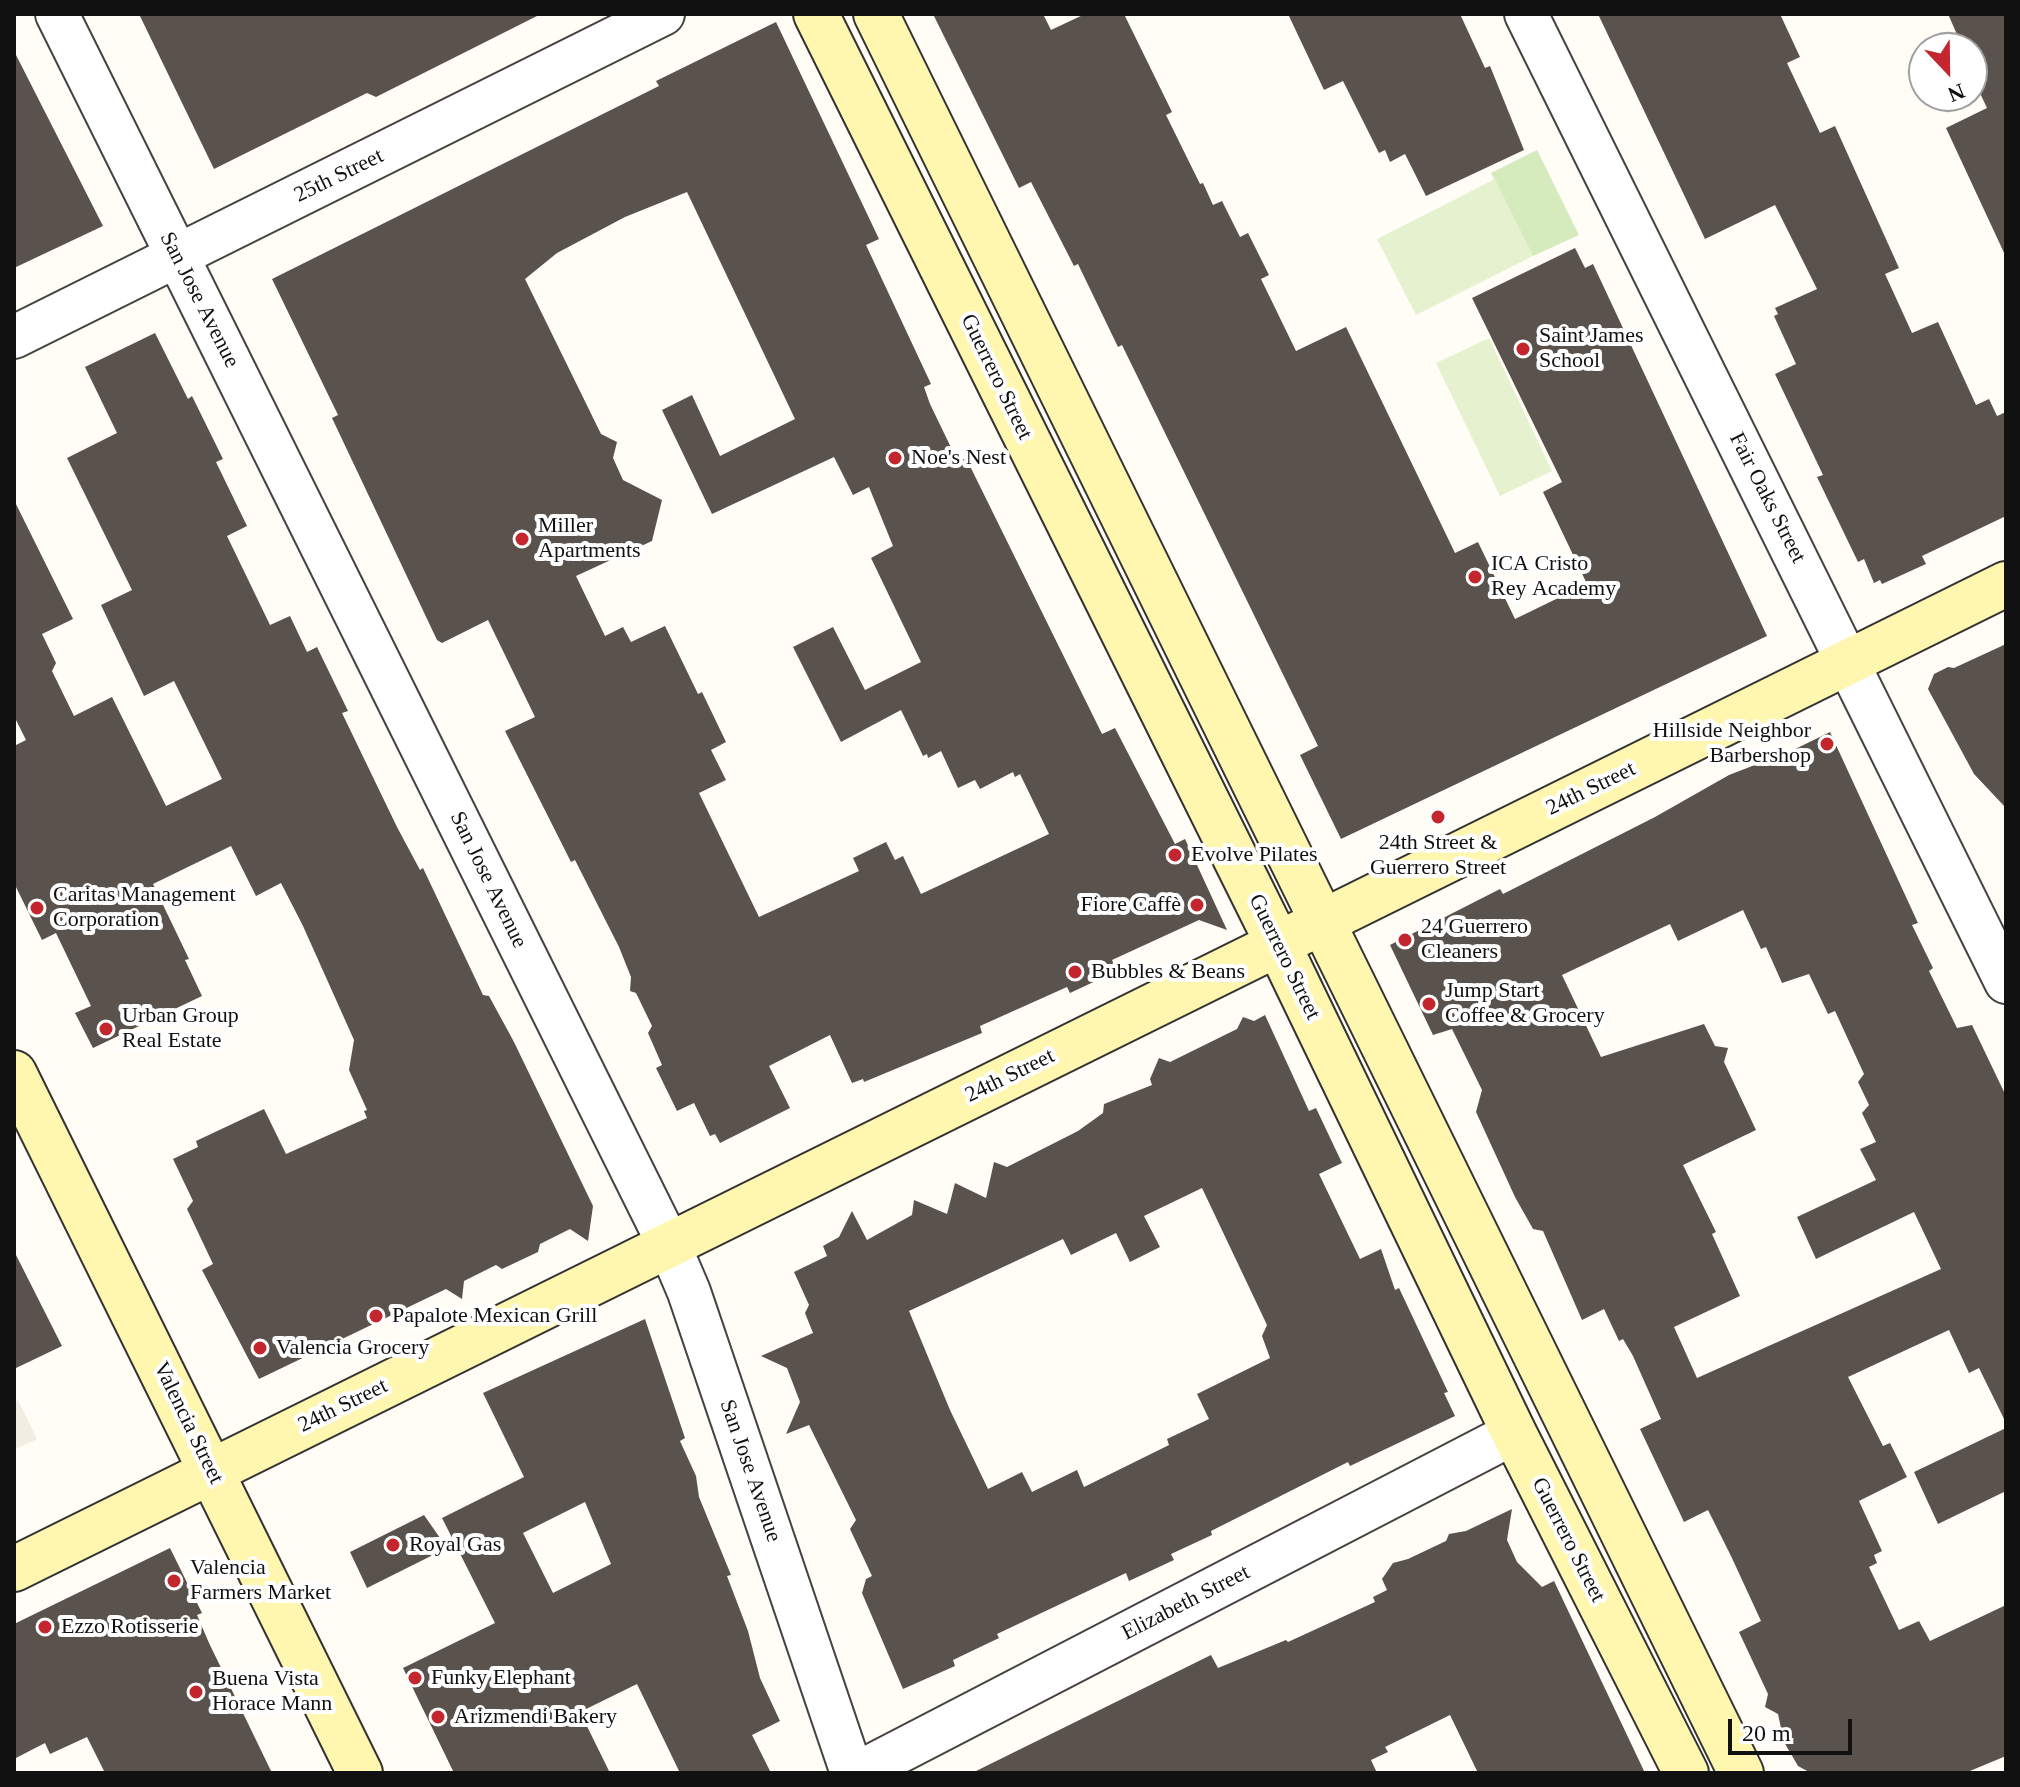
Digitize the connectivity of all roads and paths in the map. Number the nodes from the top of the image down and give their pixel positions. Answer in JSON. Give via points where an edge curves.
{"nodes":[{"id":1,"x":57,"y":14,"type":"edge"},
{"id":2,"x":663,"y":14,"type":"edge"},
{"id":3,"x":816,"y":14,"type":"edge"},
{"id":4,"x":876,"y":14,"type":"edge"},
{"id":5,"x":1526,"y":14,"type":"edge"},
{"id":6,"x":177,"y":256,"type":"junction"},
{"id":7,"x":14,"y":337,"type":"edge"},
{"id":8,"x":2006,"y":584,"type":"edge"},
{"id":9,"x":1849,"y":662,"type":"junction"},
{"id":10,"x":1324,"y":921,"type":"junction"},
{"id":11,"x":1278,"y":944,"type":"junction"},
{"id":12,"x":2006,"y":982,"type":"edge"},
{"id":13,"x":14,"y":1073,"type":"edge"},
{"id":14,"x":669,"y":1245,"type":"junction"},
{"id":15,"x":1514,"y":1433,"type":"junction"},
{"id":16,"x":212,"y":1471,"type":"junction"},
{"id":17,"x":14,"y":1569,"type":"edge"},
{"id":18,"x":360,"y":1773,"type":"edge"},
{"id":19,"x":852,"y":1773,"type":"edge"},
{"id":20,"x":858,"y":1773,"type":"edge"},
{"id":21,"x":1686,"y":1773,"type":"edge"},
{"id":22,"x":1741,"y":1773,"type":"edge"}],
"edges":[{"from":1,"to":6,"type":"street","name":"San Jose Avenue"},
{"from":2,"to":6,"type":"street","name":"25th Street"},
{"from":3,"to":11,"type":"main road","name":"Guerrero Street"},
{"from":4,"to":10,"type":"main road"},
{"from":5,"to":9,"type":"street","name":"Fair Oaks Street"},
{"from":6,"to":7,"type":"street","name":"25th Street"},
{"from":6,"to":14,"type":"street","name":"San Jose Avenue"},
{"from":8,"to":9,"type":"main road","name":"24th Street"},
{"from":9,"to":10,"type":"main road","name":"24th Street"},
{"from":9,"to":12,"type":"street","name":"Fair Oaks Street"},
{"from":10,"to":11,"type":"main road","name":"24th Street"},
{"from":10,"to":22,"type":"main road"},
{"from":11,"to":14,"type":"main road","name":"24th Street"},
{"from":11,"to":15,"type":"main road","name":"Guerrero Street"},
{"from":13,"to":16,"type":"main road","name":"Valencia Street"},
{"from":14,"to":16,"type":"main road","name":"24th Street"},
{"from":14,"to":19,"type":"street","name":"San Jose Avenue","via":[[693,1301]]},
{"from":15,"to":20,"type":"street","name":"Elizabeth Street"},
{"from":15,"to":21,"type":"main road","name":"Guerrero Street"},
{"from":16,"to":17,"type":"main road","name":"24th Street"},
{"from":16,"to":18,"type":"main road","name":"Valencia Street"}]}
